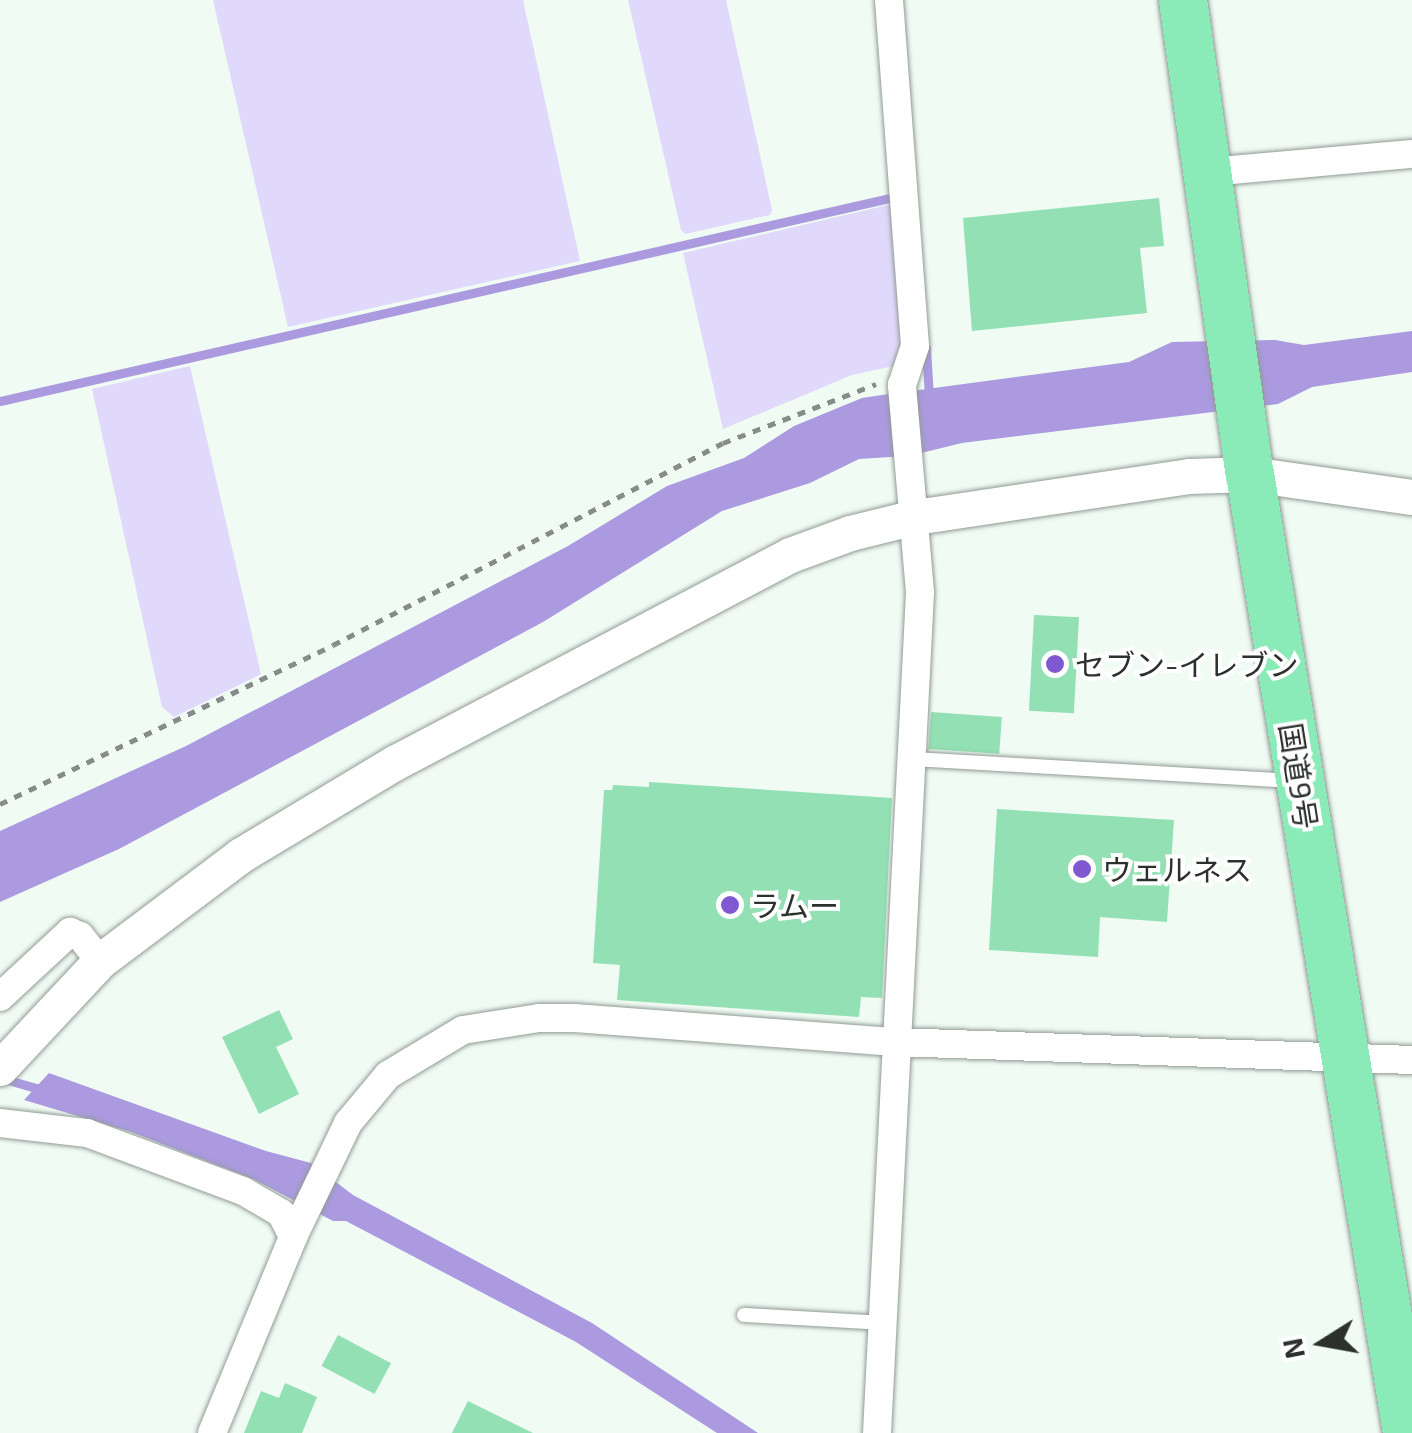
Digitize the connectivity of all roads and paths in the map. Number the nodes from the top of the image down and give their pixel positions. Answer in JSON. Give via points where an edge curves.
{"nodes":[{"id":1,"x":889,"y":0,"type":"edge"},
{"id":2,"x":1183,"y":0,"type":"edge"},
{"id":3,"x":1412,"y":154,"type":"edge"},
{"id":4,"x":1208,"y":172,"type":"junction"},
{"id":5,"x":903,"y":386,"type":"junction"},
{"id":6,"x":1250,"y":474,"type":"junction"},
{"id":7,"x":1412,"y":497,"type":"edge"},
{"id":8,"x":915,"y":517,"type":"junction"},
{"id":9,"x":911,"y":758,"type":"junction"},
{"id":10,"x":1300,"y":782,"type":"junction"},
{"id":11,"x":0,"y":804,"type":"edge"},
{"id":12,"x":100,"y":961,"type":"junction"},
{"id":13,"x":0,"y":997,"type":"edge"},
{"id":14,"x":896,"y":1042,"type":"junction"},
{"id":15,"x":8,"y":1059,"type":"edge"},
{"id":16,"x":1346,"y":1059,"type":"junction"},
{"id":17,"x":1412,"y":1060,"type":"edge"},
{"id":18,"x":0,"y":1123,"type":"edge"},
{"id":19,"x":293,"y":1238,"type":"junction"},
{"id":20,"x":744,"y":1315,"type":"dead end"},
{"id":21,"x":882,"y":1323,"type":"junction"},
{"id":22,"x":212,"y":1433,"type":"edge"},
{"id":23,"x":877,"y":1433,"type":"edge"},
{"id":24,"x":1407,"y":1433,"type":"edge"}],
"edges":[{"from":1,"to":5,"type":"street","via":[[916,346]]},
{"from":2,"to":4,"type":"highway","name":"国道9号"},
{"from":3,"to":4,"type":"street"},
{"from":4,"to":6,"type":"highway","name":"国道9号"},
{"from":5,"to":8,"type":"street"},
{"from":5,"to":11,"type":"path","via":[[876,384],[723,443],[333,645]]},
{"from":6,"to":7,"type":"street"},
{"from":6,"to":8,"type":"street","via":[[1189,476]]},
{"from":6,"to":10,"type":"highway","name":"国道9号"},
{"from":8,"to":9,"type":"street","via":[[920,592]]},
{"from":8,"to":12,"type":"street","via":[[790,555],[394,763],[196,884]]},
{"from":9,"to":10,"type":"lane"},
{"from":9,"to":14,"type":"street"},
{"from":10,"to":16,"type":"highway","name":"国道9号"},
{"from":12,"to":13,"type":"street","via":[[70,932]]},
{"from":12,"to":15,"type":"street"},
{"from":14,"to":16,"type":"street"},
{"from":14,"to":19,"type":"street","via":[[575,1018],[463,1030],[408,1059],[368,1095]]},
{"from":14,"to":21,"type":"street"},
{"from":16,"to":17,"type":"street"},
{"from":16,"to":24,"type":"highway","name":"国道9号"},
{"from":18,"to":19,"type":"street","via":[[87,1133],[244,1191],[282,1213]]},
{"from":19,"to":22,"type":"street"},
{"from":20,"to":21,"type":"lane"},
{"from":21,"to":23,"type":"street"}]}
